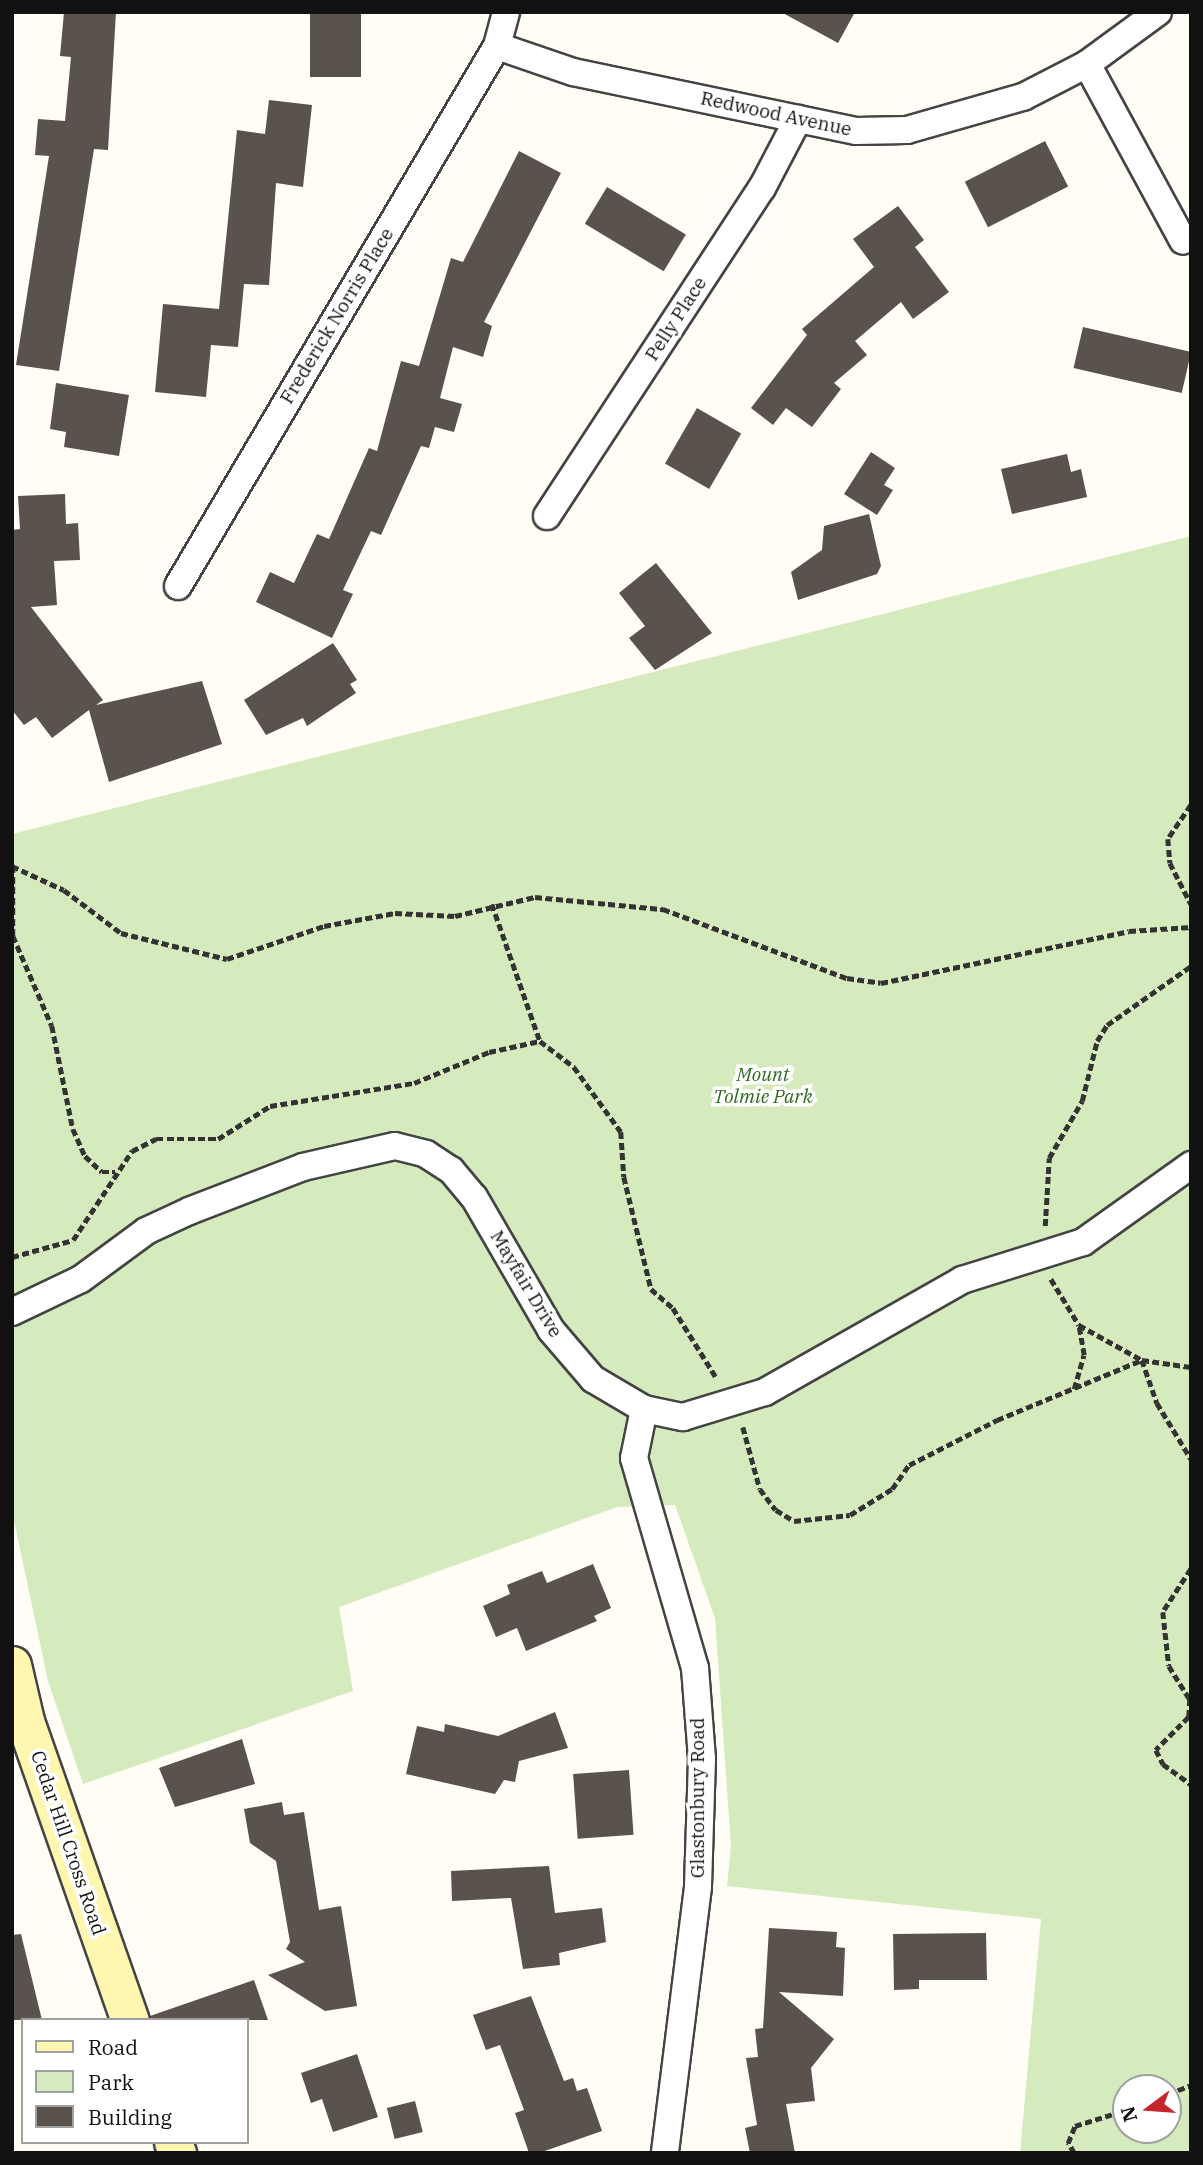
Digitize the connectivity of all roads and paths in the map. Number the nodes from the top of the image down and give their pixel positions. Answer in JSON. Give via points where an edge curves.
{"nodes":[{"id":1,"x":506,"y":12,"type":"edge"},
{"id":2,"x":1158,"y":12,"type":"edge"},
{"id":3,"x":496,"y":46,"type":"junction"},
{"id":4,"x":1087,"y":64,"type":"junction"},
{"id":5,"x":798,"y":118,"type":"junction"},
{"id":6,"x":1183,"y":242,"type":"dead end"},
{"id":7,"x":547,"y":516,"type":"dead end"},
{"id":8,"x":178,"y":586,"type":"dead end"},
{"id":9,"x":1191,"y":806,"type":"edge"},
{"id":10,"x":13,"y":866,"type":"edge"},
{"id":11,"x":492,"y":904,"type":"junction"},
{"id":12,"x":1191,"y":904,"type":"edge"},
{"id":13,"x":1191,"y":927,"type":"edge"},
{"id":14,"x":540,"y":1041,"type":"junction"},
{"id":15,"x":1191,"y":1166,"type":"edge"},
{"id":16,"x":115,"y":1172,"type":"junction"},
{"id":17,"x":12,"y":1257,"type":"edge"},
{"id":18,"x":12,"y":1312,"type":"edge"},
{"id":19,"x":1079,"y":1325,"type":"dead end"},
{"id":20,"x":1191,"y":1367,"type":"edge"},
{"id":21,"x":1074,"y":1389,"type":"junction"},
{"id":22,"x":730,"y":1406,"type":"junction"},
{"id":23,"x":643,"y":1409,"type":"junction"},
{"id":24,"x":1191,"y":1569,"type":"edge"},
{"id":25,"x":12,"y":1665,"type":"edge"},
{"id":26,"x":19,"y":1723,"type":"edge"},
{"id":27,"x":1191,"y":1784,"type":"edge"},
{"id":28,"x":129,"y":2018,"type":"edge"},
{"id":29,"x":1112,"y":2114,"type":"edge"},
{"id":30,"x":665,"y":2153,"type":"edge"},
{"id":31,"x":1074,"y":2153,"type":"edge"}],
"edges":[{"from":1,"to":3,"type":"street","name":"Frederick Norris Place"},
{"from":2,"to":4,"type":"street","name":"Redwood Avenue"},
{"from":3,"to":5,"type":"street","name":"Redwood Avenue","via":[[573,72]]},
{"from":3,"to":8,"type":"street","name":"Frederick Norris Place"},
{"from":4,"to":5,"type":"street","name":"Redwood Avenue","via":[[1023,97],[907,130],[856,131]]},
{"from":4,"to":6,"type":"street"},
{"from":5,"to":7,"type":"street","name":"Pelly Place","via":[[762,188]]},
{"from":9,"to":12,"type":"path","via":[[1168,839],[1170,863]]},
{"from":10,"to":11,"type":"path","via":[[64,890],[121,933],[227,959],[324,926],[395,913],[455,916]]},
{"from":10,"to":16,"type":"path","via":[[13,936],[52,1026],[73,1129],[85,1156],[102,1172]]},
{"from":11,"to":13,"type":"path","via":[[535,897],[663,909],[847,978],[881,983],[1129,931]]},
{"from":11,"to":14,"type":"path"},
{"from":14,"to":16,"type":"path","via":[[489,1052],[414,1083],[270,1106],[218,1139],[156,1139],[132,1151]]},
{"from":14,"to":22,"type":"path","via":[[574,1067],[621,1132],[624,1177],[650,1289],[688,1329]]},
{"from":15,"to":22,"type":"street","name":"Mayfair Drive","via":[[1083,1242],[962,1280]]},
{"from":16,"to":17,"type":"path","via":[[73,1240]]},
{"from":18,"to":23,"type":"street","name":"Mayfair Drive","via":[[81,1279],[146,1231],[178,1216],[303,1167],[395,1146],[426,1154],[451,1170],[474,1197],[551,1331],[593,1379]]},
{"from":19,"to":21,"type":"path","via":[[1084,1355]]},
{"from":20,"to":21,"type":"path","via":[[1142,1360]]},
{"from":21,"to":22,"type":"path","via":[[925,1455],[869,1507],[794,1521],[760,1489],[741,1419]]},
{"from":22,"to":23,"type":"street","name":"Mayfair Drive","via":[[683,1417]]},
{"from":23,"to":30,"type":"street","name":"Glastonbury Road","via":[[634,1458],[695,1668],[702,1759],[698,1887]]},
{"from":24,"to":27,"type":"path","via":[[1163,1612],[1169,1666],[1190,1699],[1189,1717],[1156,1750],[1163,1764]]},
{"from":25,"to":26,"type":"main road","name":"Cedar Hill Cross Road"},
{"from":26,"to":28,"type":"main road","name":"Cedar Hill Cross Road"},
{"from":29,"to":31,"type":"path","via":[[1075,2126],[1068,2143]]}]}
